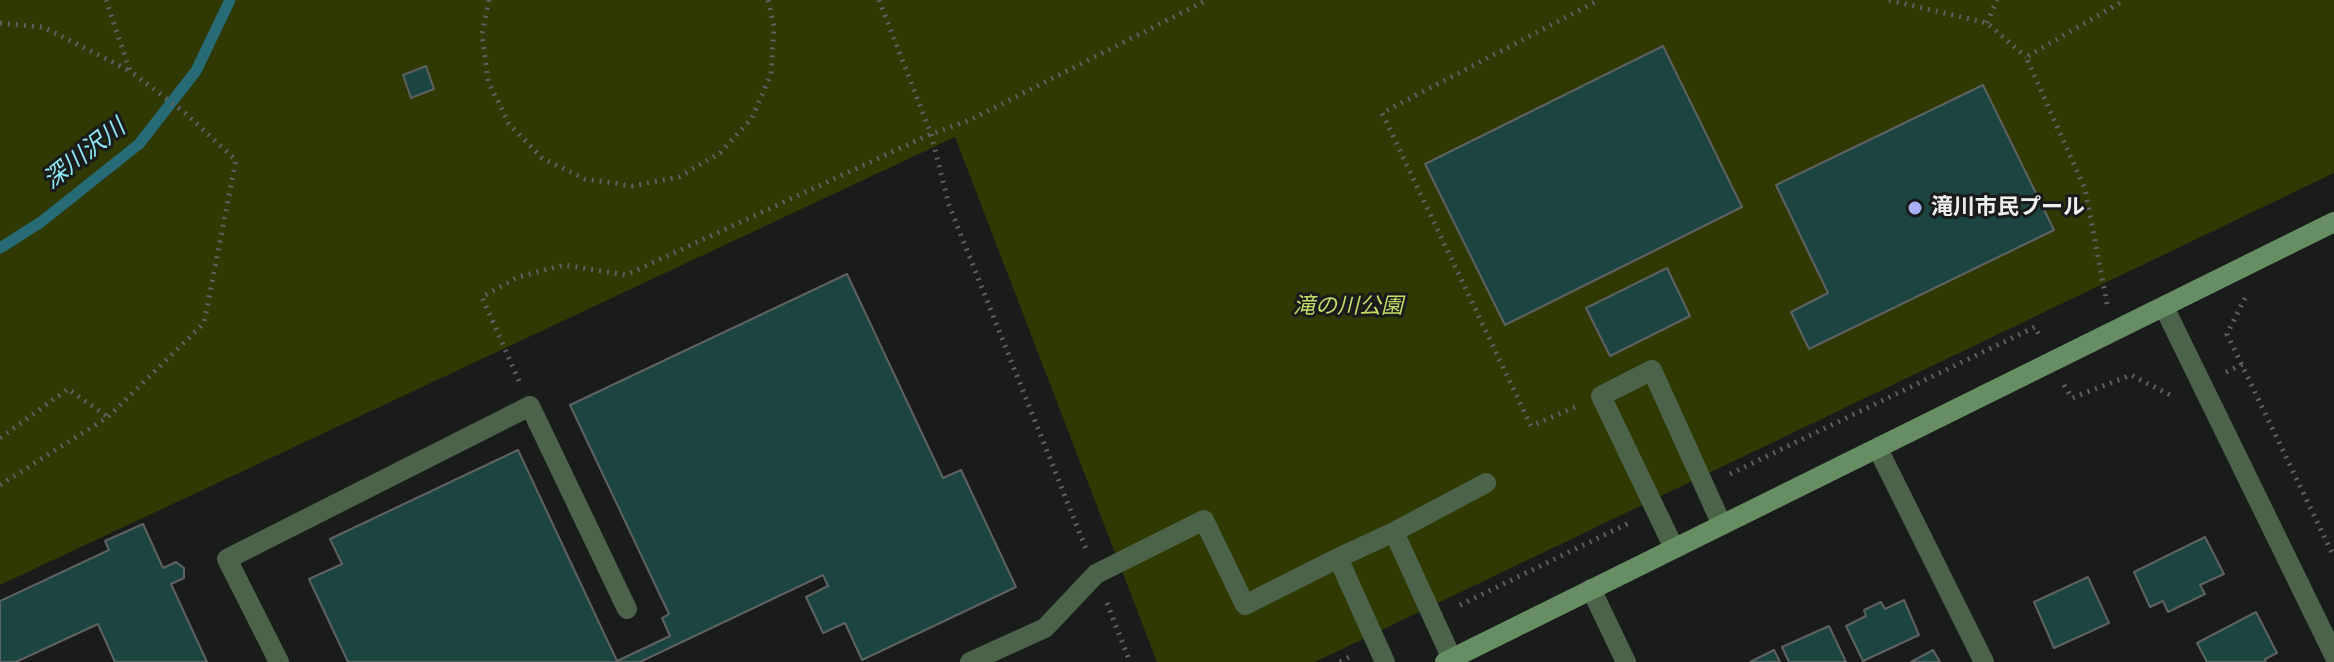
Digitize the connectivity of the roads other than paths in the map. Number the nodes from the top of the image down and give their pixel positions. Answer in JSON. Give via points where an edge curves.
{"nodes":[{"id":1,"x":2334,"y":222,"type":"edge"},
{"id":2,"x":2164,"y":307,"type":"junction"},
{"id":3,"x":1878,"y":449,"type":"junction"},
{"id":4,"x":1486,"y":483,"type":"dead end"},
{"id":5,"x":1722,"y":525,"type":"junction"},
{"id":6,"x":1394,"y":532,"type":"junction"},
{"id":7,"x":1674,"y":548,"type":"junction"},
{"id":8,"x":1338,"y":558,"type":"junction"},
{"id":9,"x":1591,"y":589,"type":"junction"},
{"id":10,"x":627,"y":609,"type":"dead end"},
{"id":11,"x":2334,"y":655,"type":"edge"},
{"id":12,"x":1448,"y":660,"type":"edge"},
{"id":13,"x":279,"y":662,"type":"edge"},
{"id":14,"x":970,"y":662,"type":"edge"},
{"id":15,"x":1385,"y":662,"type":"edge"},
{"id":16,"x":1626,"y":662,"type":"edge"},
{"id":17,"x":1984,"y":662,"type":"edge"}],
"edges":[{"from":1,"to":2,"type":"street"},
{"from":2,"to":3,"type":"street"},
{"from":2,"to":11,"type":"street"},
{"from":3,"to":5,"type":"street"},
{"from":3,"to":17,"type":"street"},
{"from":4,"to":6,"type":"street"},
{"from":5,"to":7,"type":"street"},
{"from":5,"to":7,"type":"street","via":[[1652,370],[1601,396]]},
{"from":6,"to":8,"type":"street"},
{"from":6,"to":12,"type":"street"},
{"from":7,"to":9,"type":"street"},
{"from":8,"to":14,"type":"street","via":[[1245,605],[1204,520],[1096,574],[1045,628]]},
{"from":8,"to":15,"type":"street"},
{"from":9,"to":12,"type":"street"},
{"from":9,"to":16,"type":"street"},
{"from":10,"to":13,"type":"street","via":[[530,406],[227,559]]}]}
